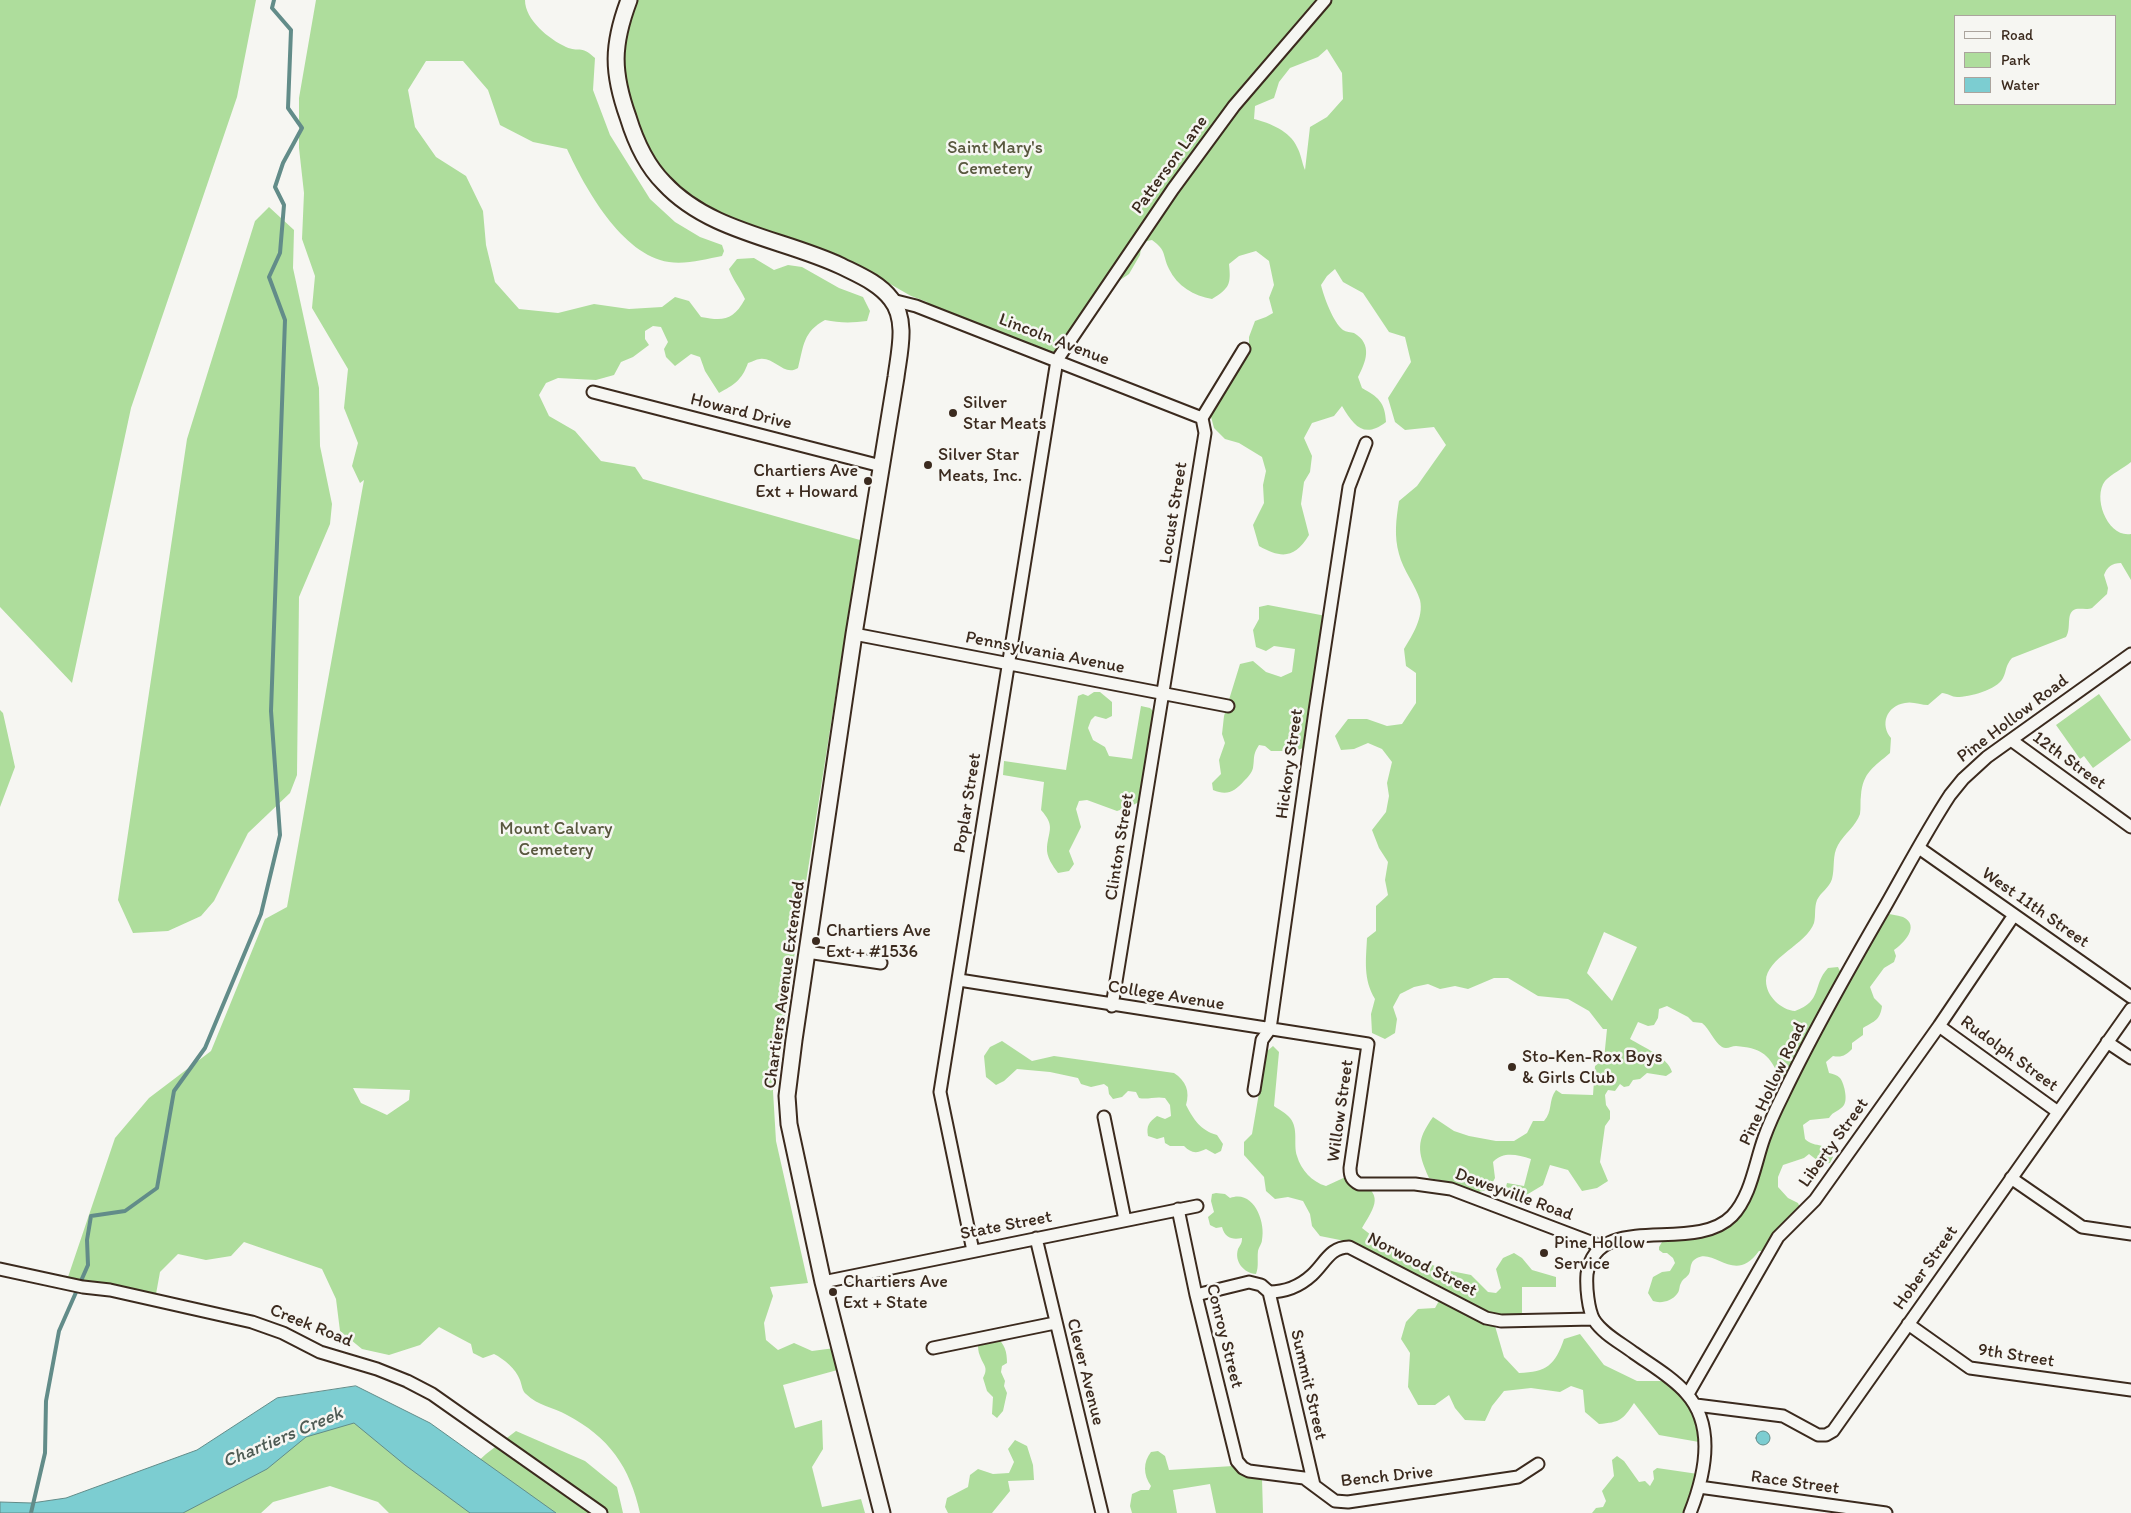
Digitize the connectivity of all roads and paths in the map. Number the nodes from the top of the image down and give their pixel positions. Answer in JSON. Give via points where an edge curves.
{"nodes":[{"id":1,"x":629,"y":0,"type":"edge"},
{"id":2,"x":1326,"y":0,"type":"edge"},
{"id":3,"x":892,"y":300,"type":"junction"},
{"id":4,"x":1244,"y":349,"type":"dead end"},
{"id":5,"x":1057,"y":360,"type":"junction"},
{"id":6,"x":592,"y":392,"type":"dead end"},
{"id":7,"x":1202,"y":418,"type":"junction"},
{"id":8,"x":1366,"y":443,"type":"dead end"},
{"id":9,"x":881,"y":466,"type":"junction"},
{"id":10,"x":854,"y":634,"type":"junction"},
{"id":11,"x":2131,"y":654,"type":"edge"},
{"id":12,"x":1007,"y":663,"type":"junction"},
{"id":13,"x":1162,"y":694,"type":"junction"},
{"id":14,"x":1228,"y":706,"type":"dead end"},
{"id":15,"x":2011,"y":740,"type":"junction"},
{"id":16,"x":2131,"y":827,"type":"edge"},
{"id":17,"x":1919,"y":848,"type":"junction"},
{"id":18,"x":2014,"y":915,"type":"junction"},
{"id":19,"x":807,"y":952,"type":"junction"},
{"id":20,"x":881,"y":963,"type":"dead end"},
{"id":21,"x":959,"y":980,"type":"junction"},
{"id":22,"x":2131,"y":997,"type":"edge"},
{"id":23,"x":1112,"y":1006,"type":"junction"},
{"id":24,"x":2131,"y":1009,"type":"edge"},
{"id":25,"x":1939,"y":1026,"type":"junction"},
{"id":26,"x":1270,"y":1029,"type":"junction"},
{"id":27,"x":2107,"y":1042,"type":"junction"},
{"id":28,"x":1368,"y":1044,"type":"joint"},
{"id":29,"x":2131,"y":1058,"type":"edge"},
{"id":30,"x":1254,"y":1090,"type":"dead end"},
{"id":31,"x":2058,"y":1112,"type":"junction"},
{"id":32,"x":1104,"y":1117,"type":"dead end"},
{"id":33,"x":2011,"y":1178,"type":"junction"},
{"id":34,"x":1354,"y":1181,"type":"joint"},
{"id":35,"x":1197,"y":1206,"type":"dead end"},
{"id":36,"x":1178,"y":1209,"type":"junction"},
{"id":37,"x":1125,"y":1220,"type":"junction"},
{"id":38,"x":2131,"y":1234,"type":"edge"},
{"id":39,"x":1036,"y":1238,"type":"junction"},
{"id":40,"x":1601,"y":1246,"type":"junction"},
{"id":41,"x":973,"y":1251,"type":"junction"},
{"id":42,"x":0,"y":1269,"type":"edge"},
{"id":43,"x":822,"y":1282,"type":"junction"},
{"id":44,"x":1268,"y":1292,"type":"junction"},
{"id":45,"x":1196,"y":1295,"type":"junction"},
{"id":46,"x":1593,"y":1319,"type":"junction"},
{"id":47,"x":1055,"y":1323,"type":"junction"},
{"id":48,"x":1908,"y":1324,"type":"junction"},
{"id":49,"x":933,"y":1348,"type":"dead end"},
{"id":50,"x":2131,"y":1390,"type":"edge"},
{"id":51,"x":1688,"y":1394,"type":"junction"},
{"id":52,"x":1696,"y":1406,"type":"junction"},
{"id":53,"x":1538,"y":1464,"type":"dead end"},
{"id":54,"x":1243,"y":1468,"type":"joint"},
{"id":55,"x":1314,"y":1485,"type":"junction"},
{"id":56,"x":1699,"y":1487,"type":"junction"},
{"id":57,"x":601,"y":1513,"type":"edge"},
{"id":58,"x":882,"y":1513,"type":"edge"},
{"id":59,"x":1102,"y":1513,"type":"edge"},
{"id":60,"x":1690,"y":1513,"type":"edge"},
{"id":61,"x":1886,"y":1513,"type":"edge"}],
"edges":[{"from":1,"to":3,"type":"street","via":[[619,26],[615,72],[633,132],[664,184],[693,206],[728,225],[818,256],[878,286]]},
{"from":2,"to":5,"type":"street","name":"Patterson Lane","via":[[1234,106]]},
{"from":3,"to":5,"type":"street","name":"Lincoln Avenue","via":[[916,306]]},
{"from":3,"to":9,"type":"street","name":"Chartiers Avenue Extended","via":[[899,316],[901,335]]},
{"from":4,"to":7,"type":"street"},
{"from":5,"to":7,"type":"street","name":"Lincoln Avenue"},
{"from":5,"to":12,"type":"street","name":"Poplar Street"},
{"from":6,"to":9,"type":"street","name":"Howard Drive"},
{"from":7,"to":13,"type":"street","name":"Locust Street","via":[[1205,433]]},
{"from":8,"to":26,"type":"street","name":"Hickory Street","via":[[1349,487]]},
{"from":9,"to":10,"type":"street","name":"Chartiers Avenue Extended"},
{"from":10,"to":12,"type":"street","name":"Pennsylvania Avenue"},
{"from":10,"to":19,"type":"street","name":"Chartiers Avenue Extended"},
{"from":11,"to":15,"type":"street","name":"Pine Hollow Road"},
{"from":12,"to":13,"type":"street","name":"Pennsylvania Avenue"},
{"from":12,"to":21,"type":"street","name":"Poplar Street"},
{"from":13,"to":14,"type":"street","name":"Pennsylvania Avenue"},
{"from":13,"to":23,"type":"street","name":"Clinton Street"},
{"from":15,"to":16,"type":"street","name":"12th Street"},
{"from":15,"to":17,"type":"street","name":"Pine Hollow Road","via":[[1963,779]]},
{"from":17,"to":18,"type":"street","name":"West 11th Street"},
{"from":17,"to":40,"type":"street","name":"Pine Hollow Road","via":[[1782,1096],[1738,1209],[1724,1223],[1713,1228],[1692,1233],[1625,1237]]},
{"from":18,"to":22,"type":"street","name":"West 11th Street"},
{"from":18,"to":25,"type":"street","name":"Liberty Street"},
{"from":19,"to":20,"type":"street"},
{"from":19,"to":43,"type":"street","name":"Chartiers Avenue Extended","via":[[787,1096],[789,1124]]},
{"from":21,"to":23,"type":"street","name":"College Avenue"},
{"from":21,"to":41,"type":"street","name":"Poplar Street","via":[[940,1092]]},
{"from":23,"to":26,"type":"street","name":"College Avenue"},
{"from":24,"to":27,"type":"street","name":"Hober Street"},
{"from":25,"to":31,"type":"street","name":"Rudolph Street"},
{"from":25,"to":51,"type":"street","name":"Liberty Street","via":[[1815,1200],[1778,1237]]},
{"from":26,"to":28,"type":"street","name":"College Avenue"},
{"from":26,"to":30,"type":"street","name":"Hickory Street","via":[[1262,1040]]},
{"from":27,"to":29,"type":"street"},
{"from":27,"to":31,"type":"street","name":"Hober Street"},
{"from":28,"to":34,"type":"street","name":"Willow Street","via":[[1350,1168]]},
{"from":31,"to":33,"type":"street","name":"Hober Street"},
{"from":32,"to":37,"type":"street"},
{"from":33,"to":38,"type":"street","via":[[2082,1227]]},
{"from":33,"to":48,"type":"street","name":"Hober Street"},
{"from":34,"to":40,"type":"street","name":"Deweyville Road","via":[[1359,1184],[1415,1184],[1451,1189]]},
{"from":35,"to":36,"type":"street","name":"State Street"},
{"from":36,"to":37,"type":"street","name":"State Street"},
{"from":36,"to":45,"type":"street","name":"Conroy Street"},
{"from":37,"to":39,"type":"street","name":"State Street"},
{"from":39,"to":41,"type":"street","name":"State Street"},
{"from":39,"to":47,"type":"street","name":"Clever Avenue"},
{"from":40,"to":46,"type":"street","via":[[1594,1255],[1587,1276],[1587,1296]]},
{"from":41,"to":43,"type":"street","name":"State Street"},
{"from":42,"to":57,"type":"street","name":"Creek Road","via":[[252,1322],[320,1352],[378,1369],[432,1394]]},
{"from":43,"to":58,"type":"street","name":"Chartiers Avenue Extended"},
{"from":44,"to":45,"type":"street","via":[[1261,1285],[1249,1282]]},
{"from":44,"to":46,"type":"street","name":"Norwood Street","via":[[1297,1286],[1340,1247],[1349,1248],[1486,1318],[1501,1321]]},
{"from":44,"to":55,"type":"street","name":"Summit Street"},
{"from":45,"to":54,"type":"street","name":"Conroy Street","via":[[1237,1461]]},
{"from":46,"to":51,"type":"street","via":[[1613,1338]]},
{"from":47,"to":49,"type":"street"},
{"from":47,"to":59,"type":"street","name":"Clever Avenue"},
{"from":48,"to":50,"type":"street","name":"9th Street","via":[[1970,1368]]},
{"from":48,"to":52,"type":"street","name":"Hober Street","via":[[1833,1431],[1826,1435],[1818,1435],[1783,1416]]},
{"from":51,"to":52,"type":"street"},
{"from":52,"to":56,"type":"street","via":[[1705,1447]]},
{"from":53,"to":55,"type":"street","name":"Bench Drive","via":[[1518,1477],[1348,1502],[1335,1501]]},
{"from":54,"to":55,"type":"street","name":"Bench Drive","via":[[1304,1478]]},
{"from":56,"to":60,"type":"street"},
{"from":56,"to":61,"type":"street","name":"Race Street"}]}
